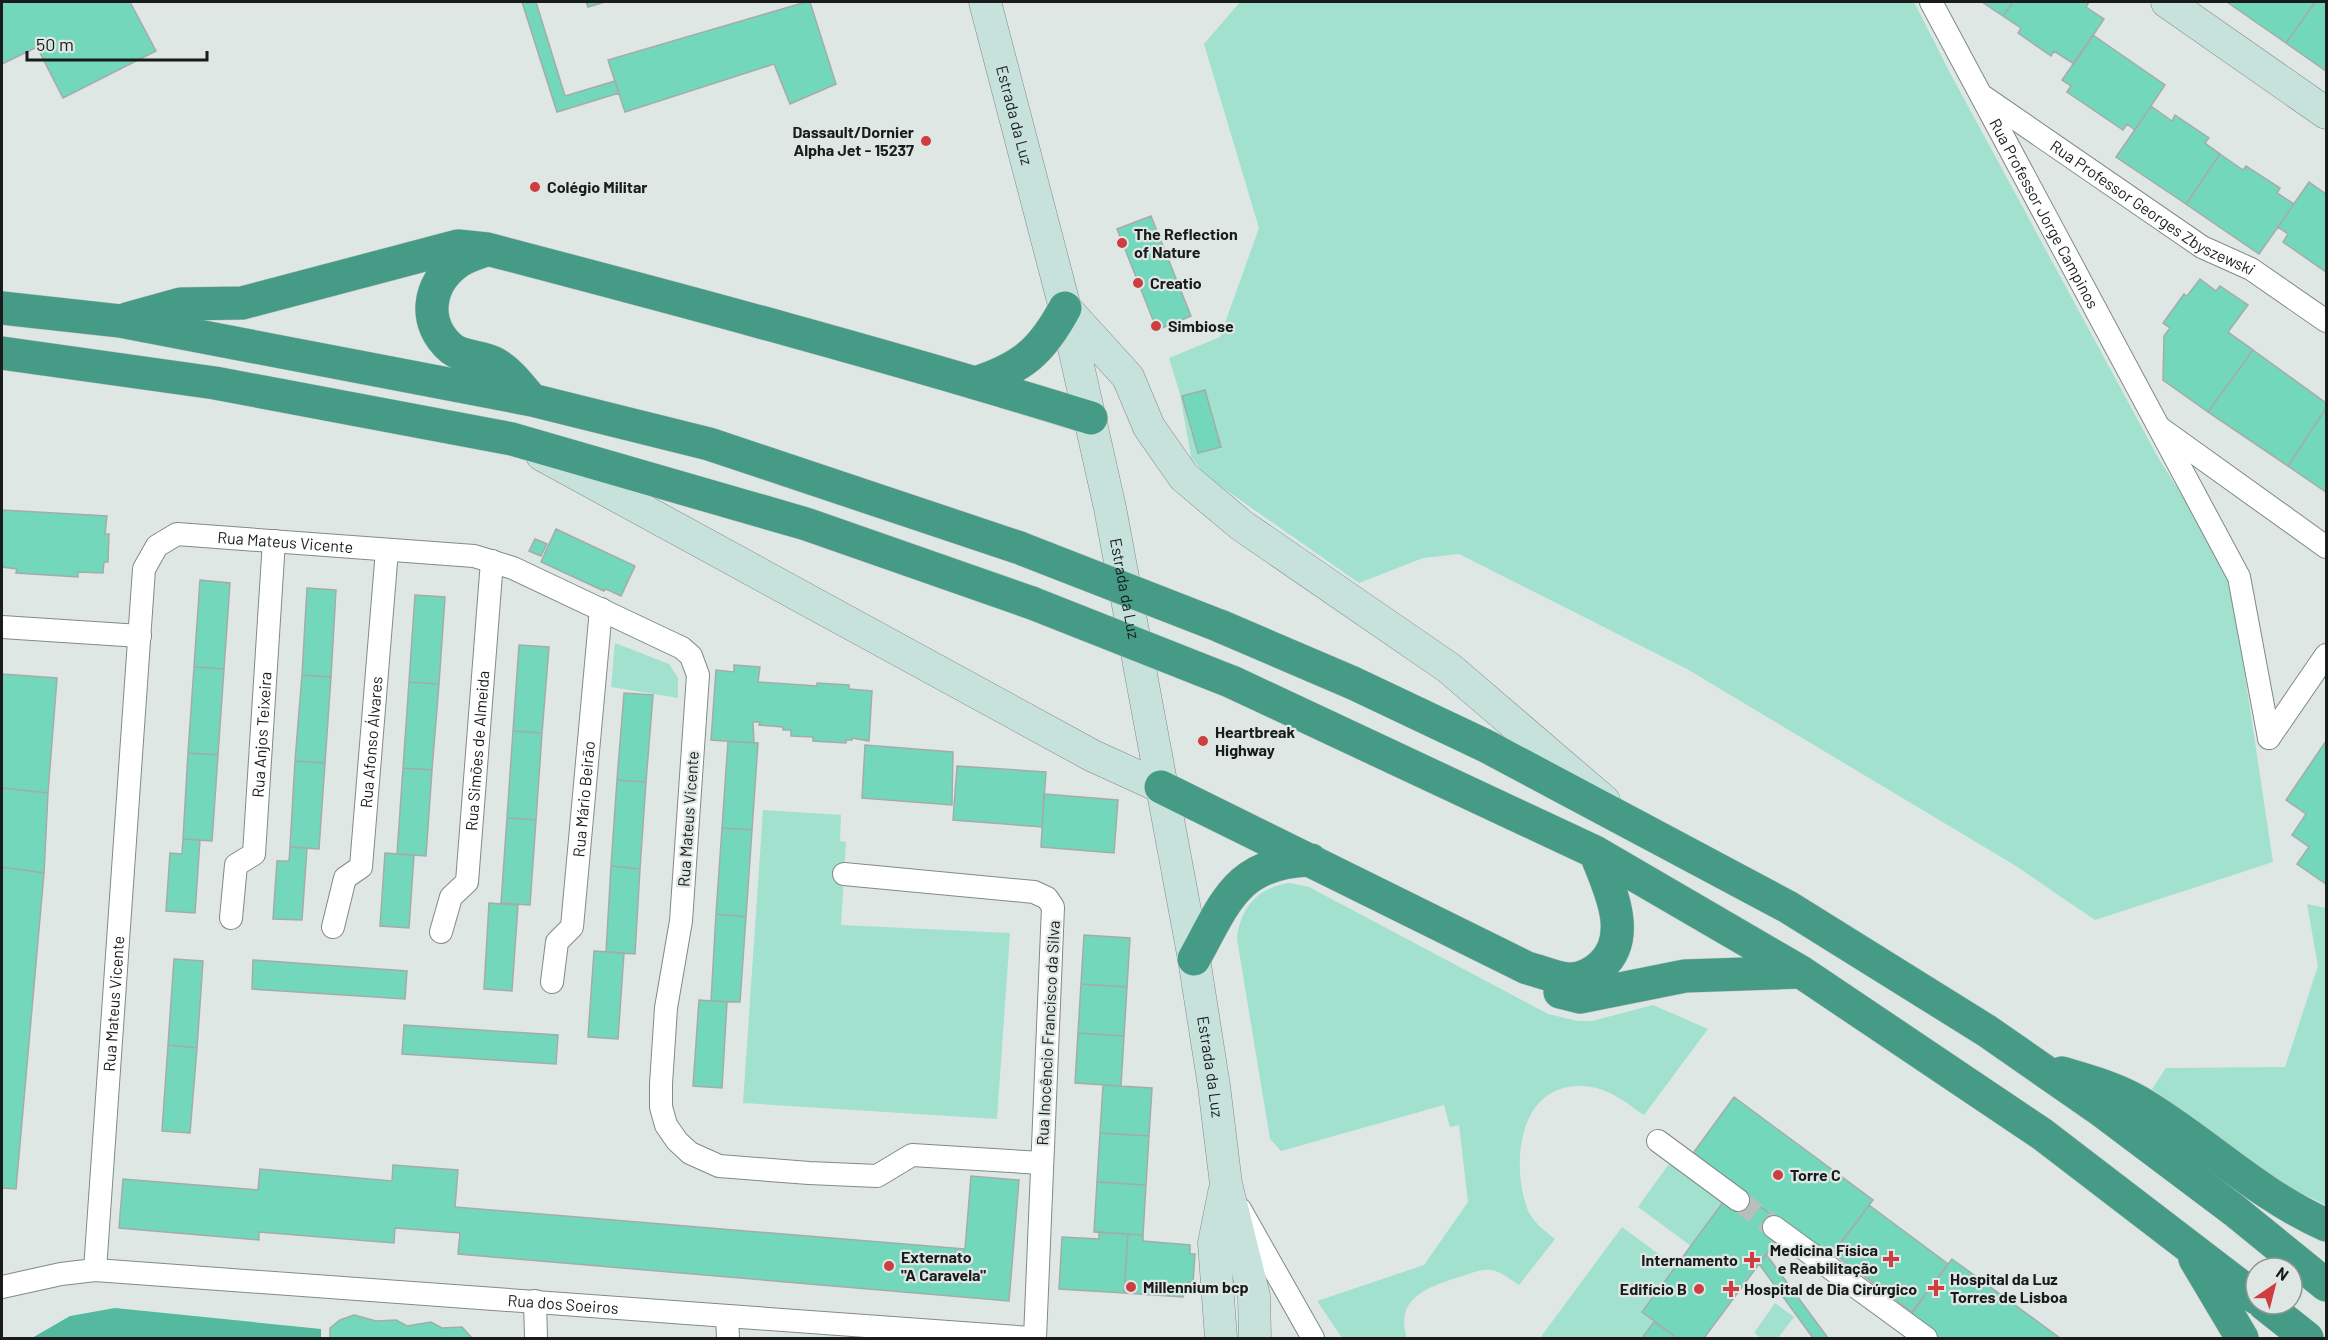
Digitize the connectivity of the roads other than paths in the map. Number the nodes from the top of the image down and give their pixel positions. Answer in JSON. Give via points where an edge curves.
{"nodes":[{"id":1,"x":985,"y":2,"type":"edge"},
{"id":2,"x":1931,"y":2,"type":"edge"},
{"id":3,"x":2167,"y":2,"type":"edge"},
{"id":4,"x":1980,"y":94,"type":"junction"},
{"id":5,"x":2326,"y":113,"type":"edge"},
{"id":6,"x":487,"y":249,"type":"junction"},
{"id":7,"x":2,"y":308,"type":"edge"},
{"id":8,"x":1065,"y":308,"type":"junction"},
{"id":9,"x":120,"y":321,"type":"junction"},
{"id":10,"x":2326,"y":321,"type":"edge"},
{"id":11,"x":2,"y":353,"type":"edge"},
{"id":12,"x":975,"y":382,"type":"junction"},
{"id":13,"x":532,"y":400,"type":"junction"},
{"id":14,"x":1091,"y":418,"type":"junction"},
{"id":15,"x":2157,"y":426,"type":"junction"},
{"id":16,"x":512,"y":439,"type":"junction"},
{"id":17,"x":274,"y":541,"type":"junction"},
{"id":18,"x":2326,"y":547,"type":"edge"},
{"id":19,"x":387,"y":549,"type":"junction"},
{"id":20,"x":492,"y":561,"type":"junction"},
{"id":21,"x":601,"y":609,"type":"junction"},
{"id":22,"x":2,"y":627,"type":"edge"},
{"id":23,"x":140,"y":636,"type":"junction"},
{"id":24,"x":2326,"y":655,"type":"edge"},
{"id":25,"x":1161,"y":787,"type":"junction"},
{"id":26,"x":1632,"y":825,"type":"junction"},
{"id":27,"x":1594,"y":852,"type":"junction"},
{"id":28,"x":1311,"y":860,"type":"junction"},
{"id":29,"x":844,"y":874,"type":"dead end"},
{"id":30,"x":231,"y":918,"type":"dead end"},
{"id":31,"x":333,"y":927,"type":"dead end"},
{"id":32,"x":441,"y":932,"type":"dead end"},
{"id":33,"x":1194,"y":959,"type":"junction"},
{"id":34,"x":1527,"y":968,"type":"junction"},
{"id":35,"x":1801,"y":972,"type":"junction"},
{"id":36,"x":552,"y":982,"type":"dead end"},
{"id":37,"x":2035,"y":1065,"type":"junction"},
{"id":38,"x":1658,"y":1141,"type":"dead end"},
{"id":39,"x":1042,"y":1163,"type":"junction"},
{"id":40,"x":1226,"y":1184,"type":"junction"},
{"id":41,"x":1738,"y":1200,"type":"tunnel mouth"},
{"id":42,"x":2326,"y":1225,"type":"edge"},
{"id":43,"x":1774,"y":1227,"type":"tunnel mouth"},
{"id":44,"x":2185,"y":1242,"type":"junction"},
{"id":45,"x":95,"y":1270,"type":"junction"},
{"id":46,"x":2326,"y":1285,"type":"edge"},
{"id":47,"x":2,"y":1287,"type":"edge"},
{"id":48,"x":2244,"y":1289,"type":"edge"},
{"id":49,"x":535,"y":1301,"type":"junction"},
{"id":50,"x":727,"y":1316,"type":"junction"},
{"id":51,"x":2279,"y":1316,"type":"edge"},
{"id":52,"x":992,"y":1337,"type":"edge"},
{"id":53,"x":536,"y":1338,"type":"edge"},
{"id":54,"x":728,"y":1338,"type":"edge"},
{"id":55,"x":1033,"y":1338,"type":"edge"},
{"id":56,"x":1221,"y":1338,"type":"edge"},
{"id":57,"x":1255,"y":1338,"type":"edge"},
{"id":58,"x":1313,"y":1338,"type":"edge"},
{"id":59,"x":1926,"y":1338,"type":"edge"},
{"id":60,"x":2242,"y":1338,"type":"edge"},
{"id":61,"x":2307,"y":1338,"type":"edge"}],
"edges":[{"from":1,"to":8,"type":"main road","name":"Estrada da Luz"},
{"from":2,"to":4,"type":"street","name":"Rua Professor Jorge Campinos"},
{"from":3,"to":5,"type":"main road"},
{"from":4,"to":10,"type":"street","name":"Rua Professor Georges Zbyszewski","via":[[2202,247],[2251,269]]},
{"from":4,"to":15,"type":"street","name":"Rua Professor Jorge Campinos"},
{"from":6,"to":9,"type":"highway","via":[[458,246],[242,303],[180,304]]},
{"from":6,"to":12,"type":"highway"},
{"from":6,"to":13,"type":"highway","via":[[459,261],[445,274],[432,294],[431,314],[438,333],[454,350],[496,363]]},
{"from":7,"to":9,"type":"highway"},
{"from":8,"to":12,"type":"highway","via":[[1051,335],[1030,358],[1004,374]]},
{"from":8,"to":14,"type":"main road","name":"Estrada da Luz"},
{"from":8,"to":26,"type":"main road","via":[[1128,377],[1149,427],[1184,477],[1240,525],[1449,669]]},
{"from":9,"to":13,"type":"highway"},
{"from":11,"to":16,"type":"highway","via":[[215,383]]},
{"from":12,"to":14,"type":"highway"},
{"from":13,"to":26,"type":"highway","bridge":true,"via":[[709,444],[1020,548],[1353,683],[1475,741]]},
{"from":14,"to":25,"type":"main road","name":"Estrada da Luz"},
{"from":15,"to":18,"type":"street","name":"Rua Professor Jorge Campinos"},
{"from":15,"to":24,"type":"street","name":"Rua Professor Jorge Campinos","via":[[2239,577],[2269,738]]},
{"from":16,"to":25,"type":"main road","via":[[1093,756]]},
{"from":16,"to":27,"type":"highway","bridge":true,"via":[[806,524],[1032,603],[1232,682]]},
{"from":17,"to":19,"type":"street","name":"Rua Mateus Vicente"},
{"from":17,"to":23,"type":"street","name":"Rua Mateus Vicente","via":[[190,534],[167,538],[149,556],[144,569]]},
{"from":17,"to":30,"type":"street","name":"Rua Anjos Teixeira","via":[[254,854],[236,864]]},
{"from":19,"to":20,"type":"street","name":"Rua Mateus Vicente"},
{"from":19,"to":31,"type":"street","name":"Rua Afonso Álvares","via":[[361,867],[345,878]]},
{"from":20,"to":21,"type":"street","name":"Rua Mateus Vicente"},
{"from":20,"to":32,"type":"street","name":"Rua Simões de Almeida","via":[[468,882],[451,897]]},
{"from":21,"to":36,"type":"street","name":"Rua Mário Beirão","via":[[572,927],[557,942]]},
{"from":21,"to":39,"type":"street","name":"Rua Mateus Vicente","via":[[682,648],[691,656],[698,675],[681,921],[666,1008],[661,1084],[666,1125],[677,1141],[690,1153],[719,1166],[877,1176],[912,1155]]},
{"from":22,"to":23,"type":"street"},
{"from":23,"to":45,"type":"street","name":"Rua Mateus Vicente"},
{"from":25,"to":28,"type":"highway"},
{"from":25,"to":33,"type":"main road","name":"Estrada da Luz"},
{"from":26,"to":37,"type":"highway","via":[[1788,907]]},
{"from":27,"to":34,"type":"highway","via":[[1614,899],[1617,932],[1609,958],[1594,973],[1569,979]]},
{"from":27,"to":35,"type":"highway"},
{"from":28,"to":33,"type":"highway","via":[[1270,865],[1248,876],[1222,907]]},
{"from":28,"to":34,"type":"highway"},
{"from":29,"to":39,"type":"street","name":"Rua Inocêncio Francisco da Silva","via":[[1034,892],[1050,901],[1053,911]]},
{"from":33,"to":40,"type":"main road","name":"Estrada da Luz"},
{"from":34,"to":35,"type":"highway","via":[[1552,989],[1580,997],[1685,976]]},
{"from":35,"to":44,"type":"highway","via":[[2042,1134]]},
{"from":37,"to":42,"type":"highway","via":[[2108,1087],[2138,1101],[2249,1182]]},
{"from":37,"to":46,"type":"highway","via":[[2226,1204]]},
{"from":38,"to":41,"type":"street"},
{"from":39,"to":55,"type":"street","name":"Rua Inocêncio Francisco da Silva"},
{"from":40,"to":56,"type":"main road","name":"Estrada da Luz","via":[[1214,1243]]},
{"from":40,"to":57,"type":"main road","name":"Estrada da Luz","via":[[1254,1296]]},
{"from":40,"to":58,"type":"street"},
{"from":43,"to":59,"type":"street"},
{"from":44,"to":48,"type":"highway"},
{"from":44,"to":60,"type":"highway"},
{"from":45,"to":47,"type":"street","name":"Rua dos Soeiros"},
{"from":45,"to":49,"type":"street","name":"Rua dos Soeiros"},
{"from":49,"to":50,"type":"street","name":"Rua dos Soeiros"},
{"from":49,"to":53,"type":"street"},
{"from":50,"to":52,"type":"street","name":"Rua dos Soeiros"},
{"from":50,"to":54,"type":"street"},
{"from":51,"to":61,"type":"highway"},
{"from":52,"to":55,"type":"street","name":"Rua dos Soeiros"}]}
